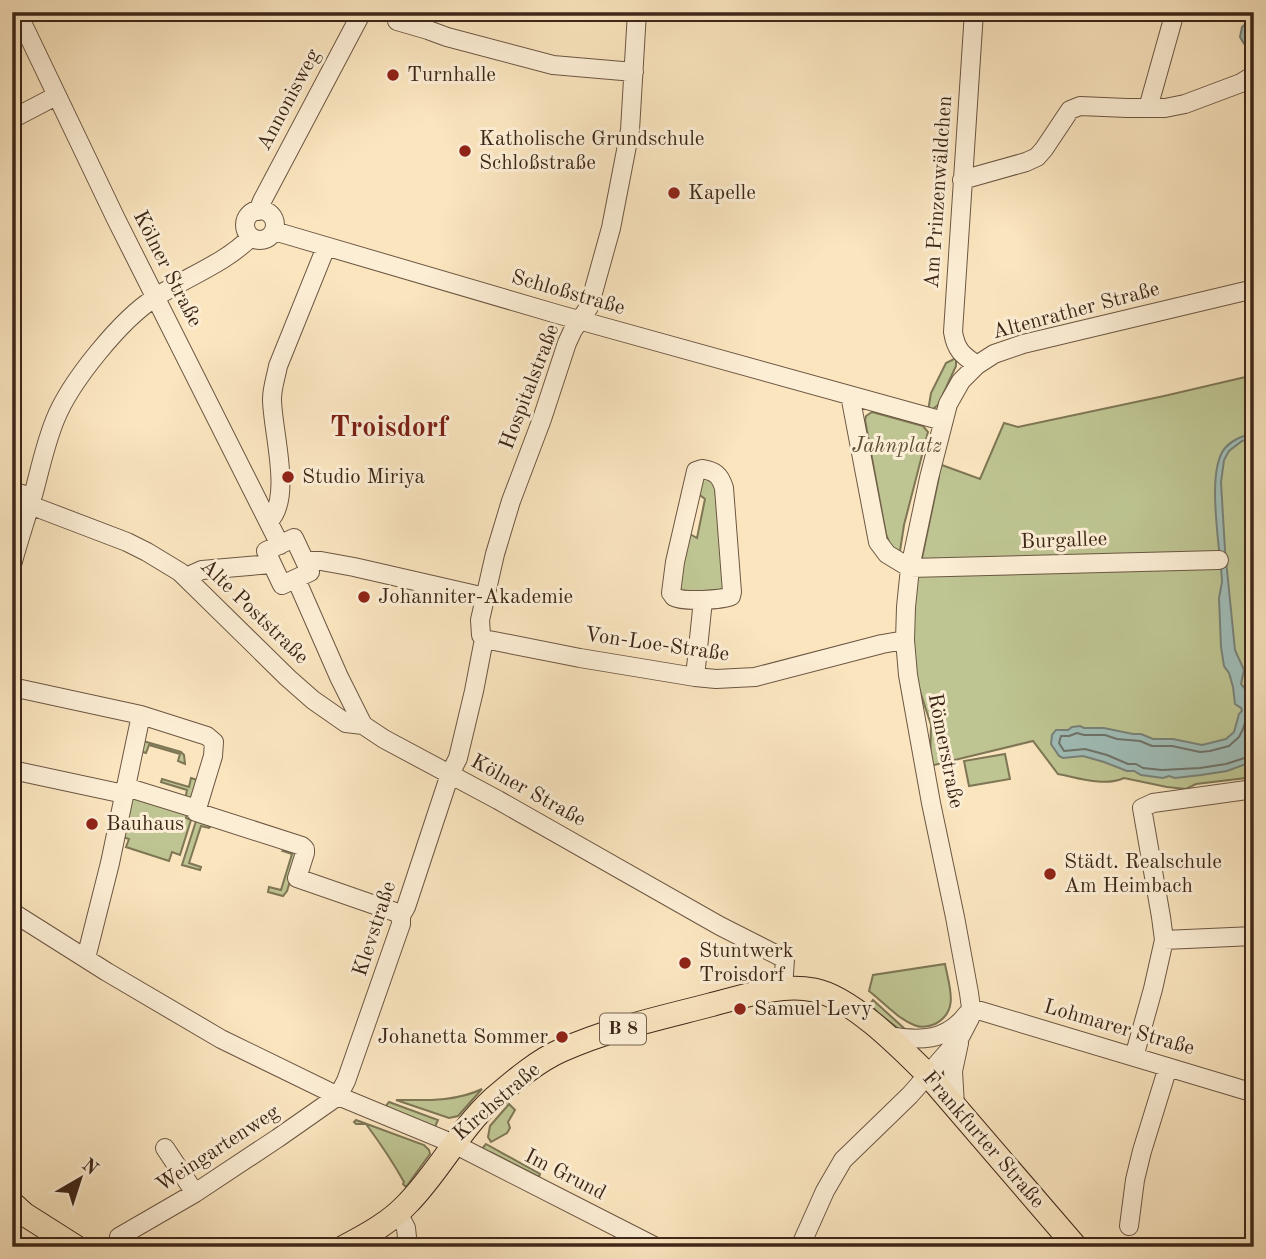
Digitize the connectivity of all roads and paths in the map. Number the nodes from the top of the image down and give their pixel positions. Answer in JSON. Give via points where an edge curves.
{"nodes":[{"id":1,"x":16,"y":12,"type":"edge"},
{"id":2,"x":362,"y":12,"type":"edge"},
{"id":3,"x":637,"y":12,"type":"edge"},
{"id":4,"x":974,"y":12,"type":"edge"},
{"id":5,"x":1175,"y":12,"type":"edge"},
{"id":6,"x":397,"y":21,"type":"dead end"},
{"id":7,"x":634,"y":72,"type":"junction"},
{"id":8,"x":1254,"y":75,"type":"edge"},
{"id":9,"x":57,"y":96,"type":"junction"},
{"id":10,"x":1147,"y":108,"type":"junction"},
{"id":11,"x":12,"y":120,"type":"edge"},
{"id":12,"x":962,"y":180,"type":"junction"},
{"id":13,"x":258,"y":211,"type":"junction"},
{"id":14,"x":274,"y":231,"type":"junction"},
{"id":15,"x":251,"y":237,"type":"junction"},
{"id":16,"x":326,"y":247,"type":"junction"},
{"id":17,"x":1254,"y":289,"type":"edge"},
{"id":18,"x":155,"y":297,"type":"junction"},
{"id":19,"x":580,"y":320,"type":"junction"},
{"id":20,"x":977,"y":365,"type":"junction"},
{"id":21,"x":850,"y":396,"type":"junction"},
{"id":22,"x":943,"y":421,"type":"junction"},
{"id":23,"x":12,"y":491,"type":"edge"},
{"id":24,"x":31,"y":501,"type":"junction"},
{"id":25,"x":269,"y":522,"type":"junction"},
{"id":26,"x":280,"y":545,"type":"junction"},
{"id":27,"x":1220,"y":560,"type":"dead end"},
{"id":28,"x":305,"y":561,"type":"junction"},
{"id":29,"x":12,"y":564,"type":"edge"},
{"id":30,"x":272,"y":565,"type":"junction"},
{"id":31,"x":910,"y":568,"type":"junction"},
{"id":32,"x":186,"y":577,"type":"junction"},
{"id":33,"x":296,"y":579,"type":"junction"},
{"id":34,"x":485,"y":597,"type":"junction"},
{"id":35,"x":703,"y":600,"type":"junction"},
{"id":36,"x":484,"y":639,"type":"junction"},
{"id":37,"x":905,"y":640,"type":"junction"},
{"id":38,"x":695,"y":677,"type":"junction"},
{"id":39,"x":12,"y":687,"type":"edge"},
{"id":40,"x":141,"y":715,"type":"junction"},
{"id":41,"x":363,"y":725,"type":"junction"},
{"id":42,"x":12,"y":770,"type":"edge"},
{"id":43,"x":450,"y":774,"type":"junction"},
{"id":44,"x":1254,"y":789,"type":"edge"},
{"id":45,"x":125,"y":790,"type":"junction"},
{"id":46,"x":196,"y":811,"type":"junction"},
{"id":47,"x":12,"y":912,"type":"edge"},
{"id":48,"x":401,"y":916,"type":"junction"},
{"id":49,"x":1254,"y":936,"type":"edge"},
{"id":50,"x":1164,"y":940,"type":"junction"},
{"id":51,"x":86,"y":958,"type":"junction"},
{"id":52,"x":783,"y":989,"type":"junction"},
{"id":53,"x":971,"y":1008,"type":"junction"},
{"id":54,"x":887,"y":1036,"type":"junction"},
{"id":55,"x":959,"y":1039,"type":"junction"},
{"id":56,"x":1134,"y":1056,"type":"junction"},
{"id":57,"x":1168,"y":1067,"type":"junction"},
{"id":58,"x":928,"y":1075,"type":"junction"},
{"id":59,"x":1254,"y":1093,"type":"edge"},
{"id":60,"x":338,"y":1096,"type":"junction"},
{"id":61,"x":955,"y":1106,"type":"junction"},
{"id":62,"x":454,"y":1144,"type":"junction"},
{"id":63,"x":165,"y":1148,"type":"dead end"},
{"id":64,"x":195,"y":1193,"type":"junction"},
{"id":65,"x":16,"y":1209,"type":"edge"},
{"id":66,"x":398,"y":1213,"type":"junction"},
{"id":67,"x":1129,"y":1226,"type":"dead end"},
{"id":68,"x":119,"y":1237,"type":"dead end"},
{"id":69,"x":76,"y":1247,"type":"edge"},
{"id":70,"x":344,"y":1247,"type":"edge"},
{"id":71,"x":408,"y":1247,"type":"edge"},
{"id":72,"x":656,"y":1247,"type":"edge"},
{"id":73,"x":800,"y":1247,"type":"edge"},
{"id":74,"x":1076,"y":1247,"type":"edge"}],
"edges":[{"from":1,"to":9,"type":"street","name":"Kölner Straße"},
{"from":2,"to":13,"type":"street","name":"Annonisweg"},
{"from":3,"to":7,"type":"street","name":"Hospitalstraße"},
{"from":4,"to":12,"type":"street","name":"Am Prinzenwäldchen"},
{"from":5,"to":10,"type":"street"},
{"from":6,"to":7,"type":"street","via":[[553,65]]},
{"from":7,"to":19,"type":"street","name":"Hospitalstraße","via":[[630,130],[611,228],[592,298]]},
{"from":8,"to":10,"type":"street","via":[[1185,104]]},
{"from":9,"to":11,"type":"street"},
{"from":9,"to":18,"type":"street","name":"Kölner Straße"},
{"from":10,"to":12,"type":"street","via":[[1080,106],[1070,110],[1037,157]]},
{"from":12,"to":20,"type":"street","name":"Am Prinzenwäldchen","via":[[953,332],[955,346]]},
{"from":13,"to":14,"type":"street","via":[[271,215]]},
{"from":13,"to":15,"type":"street","via":[[247,219]]},
{"from":14,"to":15,"type":"street","via":[[267,239]]},
{"from":14,"to":16,"type":"street","name":"Schloßstraße"},
{"from":15,"to":18,"type":"street","via":[[220,262]]},
{"from":16,"to":19,"type":"street","name":"Schloßstraße"},
{"from":16,"to":25,"type":"street","via":[[278,366],[272,398],[279,499]]},
{"from":17,"to":20,"type":"street","name":"Altenrather Straße","via":[[1023,344]]},
{"from":18,"to":24,"type":"street","via":[[106,344],[72,388],[55,420]]},
{"from":18,"to":25,"type":"street","name":"Kölner Straße"},
{"from":19,"to":21,"type":"street","name":"Schloßstraße"},
{"from":19,"to":34,"type":"street","name":"Hospitalstraße","via":[[567,343],[511,501]]},
{"from":20,"to":22,"type":"street","name":"Altenrather Straße","via":[[954,391]]},
{"from":21,"to":22,"type":"street"},
{"from":21,"to":31,"type":"street","via":[[878,542],[887,554]]},
{"from":22,"to":31,"type":"street","name":"Römerstraße"},
{"from":23,"to":24,"type":"street","name":"Alte Poststraße"},
{"from":24,"to":29,"type":"street"},
{"from":24,"to":32,"type":"street","name":"Alte Poststraße","via":[[127,542]]},
{"from":25,"to":26,"type":"street","name":"Kölner Straße"},
{"from":26,"to":28,"type":"street","via":[[294,538]]},
{"from":26,"to":30,"type":"street","via":[[266,551]]},
{"from":27,"to":31,"type":"street","name":"Burgallee"},
{"from":28,"to":33,"type":"street","via":[[310,572]]},
{"from":28,"to":34,"type":"street","via":[[354,567]]},
{"from":30,"to":32,"type":"street","via":[[202,570]]},
{"from":30,"to":33,"type":"street","via":[[282,585]]},
{"from":31,"to":37,"type":"street","name":"Römerstraße"},
{"from":32,"to":41,"type":"street","name":"Alte Poststraße","via":[[313,700],[346,723]]},
{"from":33,"to":41,"type":"street"},
{"from":34,"to":36,"type":"street","name":"Hospitalstraße","via":[[480,620]]},
{"from":35,"to":35,"type":"street","via":[[726,598],[732,592],[724,488],[719,475],[702,469],[696,471],[670,587],[676,598]]},
{"from":35,"to":38,"type":"street"},
{"from":36,"to":38,"type":"street","name":"Von-Loe-Straße"},
{"from":36,"to":43,"type":"street","name":"Hospitalstraße","via":[[464,736]]},
{"from":37,"to":38,"type":"street","name":"Von-Loe-Straße","via":[[755,677]]},
{"from":37,"to":53,"type":"street","name":"Römerstraße","via":[[913,710]]},
{"from":39,"to":40,"type":"street"},
{"from":40,"to":45,"type":"street"},
{"from":40,"to":46,"type":"street","via":[[214,742]]},
{"from":41,"to":43,"type":"street","name":"Kölner Straße"},
{"from":42,"to":45,"type":"street"},
{"from":43,"to":48,"type":"street","name":"Klevstraße"},
{"from":43,"to":52,"type":"street","name":"Kölner Straße","via":[[785,959]]},
{"from":44,"to":50,"type":"street","via":[[1143,807]]},
{"from":45,"to":46,"type":"street"},
{"from":45,"to":51,"type":"street"},
{"from":46,"to":48,"type":"street","via":[[302,846],[305,853],[297,878]]},
{"from":47,"to":51,"type":"street","name":"Kirchstraße"},
{"from":48,"to":60,"type":"street","name":"Klevstraße"},
{"from":49,"to":50,"type":"street"},
{"from":50,"to":56,"type":"street"},
{"from":51,"to":60,"type":"street","name":"Kirchstraße","via":[[221,1039]]},
{"from":52,"to":54,"type":"main road","name":"Kirchstraße","number":"B 8","via":[[816,990],[835,997]]},
{"from":52,"to":62,"type":"main road","name":"Kirchstraße","number":"B 8","via":[[658,1018],[561,1051],[531,1068],[491,1101]]},
{"from":53,"to":54,"type":"street","via":[[960,1023],[936,1037]]},
{"from":53,"to":55,"type":"street"},
{"from":53,"to":56,"type":"street","name":"Lohmarer Straße"},
{"from":54,"to":58,"type":"main road","name":"Frankfurter Straße","number":"B 8"},
{"from":55,"to":58,"type":"street"},
{"from":55,"to":61,"type":"street","via":[[953,1071]]},
{"from":56,"to":57,"type":"street","name":"Lohmarer Straße"},
{"from":57,"to":59,"type":"street","name":"Lohmarer Straße"},
{"from":57,"to":67,"type":"street","via":[[1135,1180]]},
{"from":58,"to":61,"type":"main road","name":"Frankfurter Straße","number":"B 8"},
{"from":58,"to":73,"type":"street","via":[[843,1160]]},
{"from":60,"to":62,"type":"street","name":"Kirchstraße"},
{"from":60,"to":64,"type":"street","name":"Weingartenweg"},
{"from":61,"to":74,"type":"main road","name":"Frankfurter Straße","number":"B 8"},
{"from":62,"to":66,"type":"main road","number":"B 8"},
{"from":62,"to":72,"type":"street","name":"Im Grund"},
{"from":63,"to":64,"type":"street"},
{"from":64,"to":68,"type":"street","name":"Weingartenweg"},
{"from":65,"to":69,"type":"main road"},
{"from":66,"to":70,"type":"main road","number":"B 8"},
{"from":66,"to":71,"type":"street"}]}
